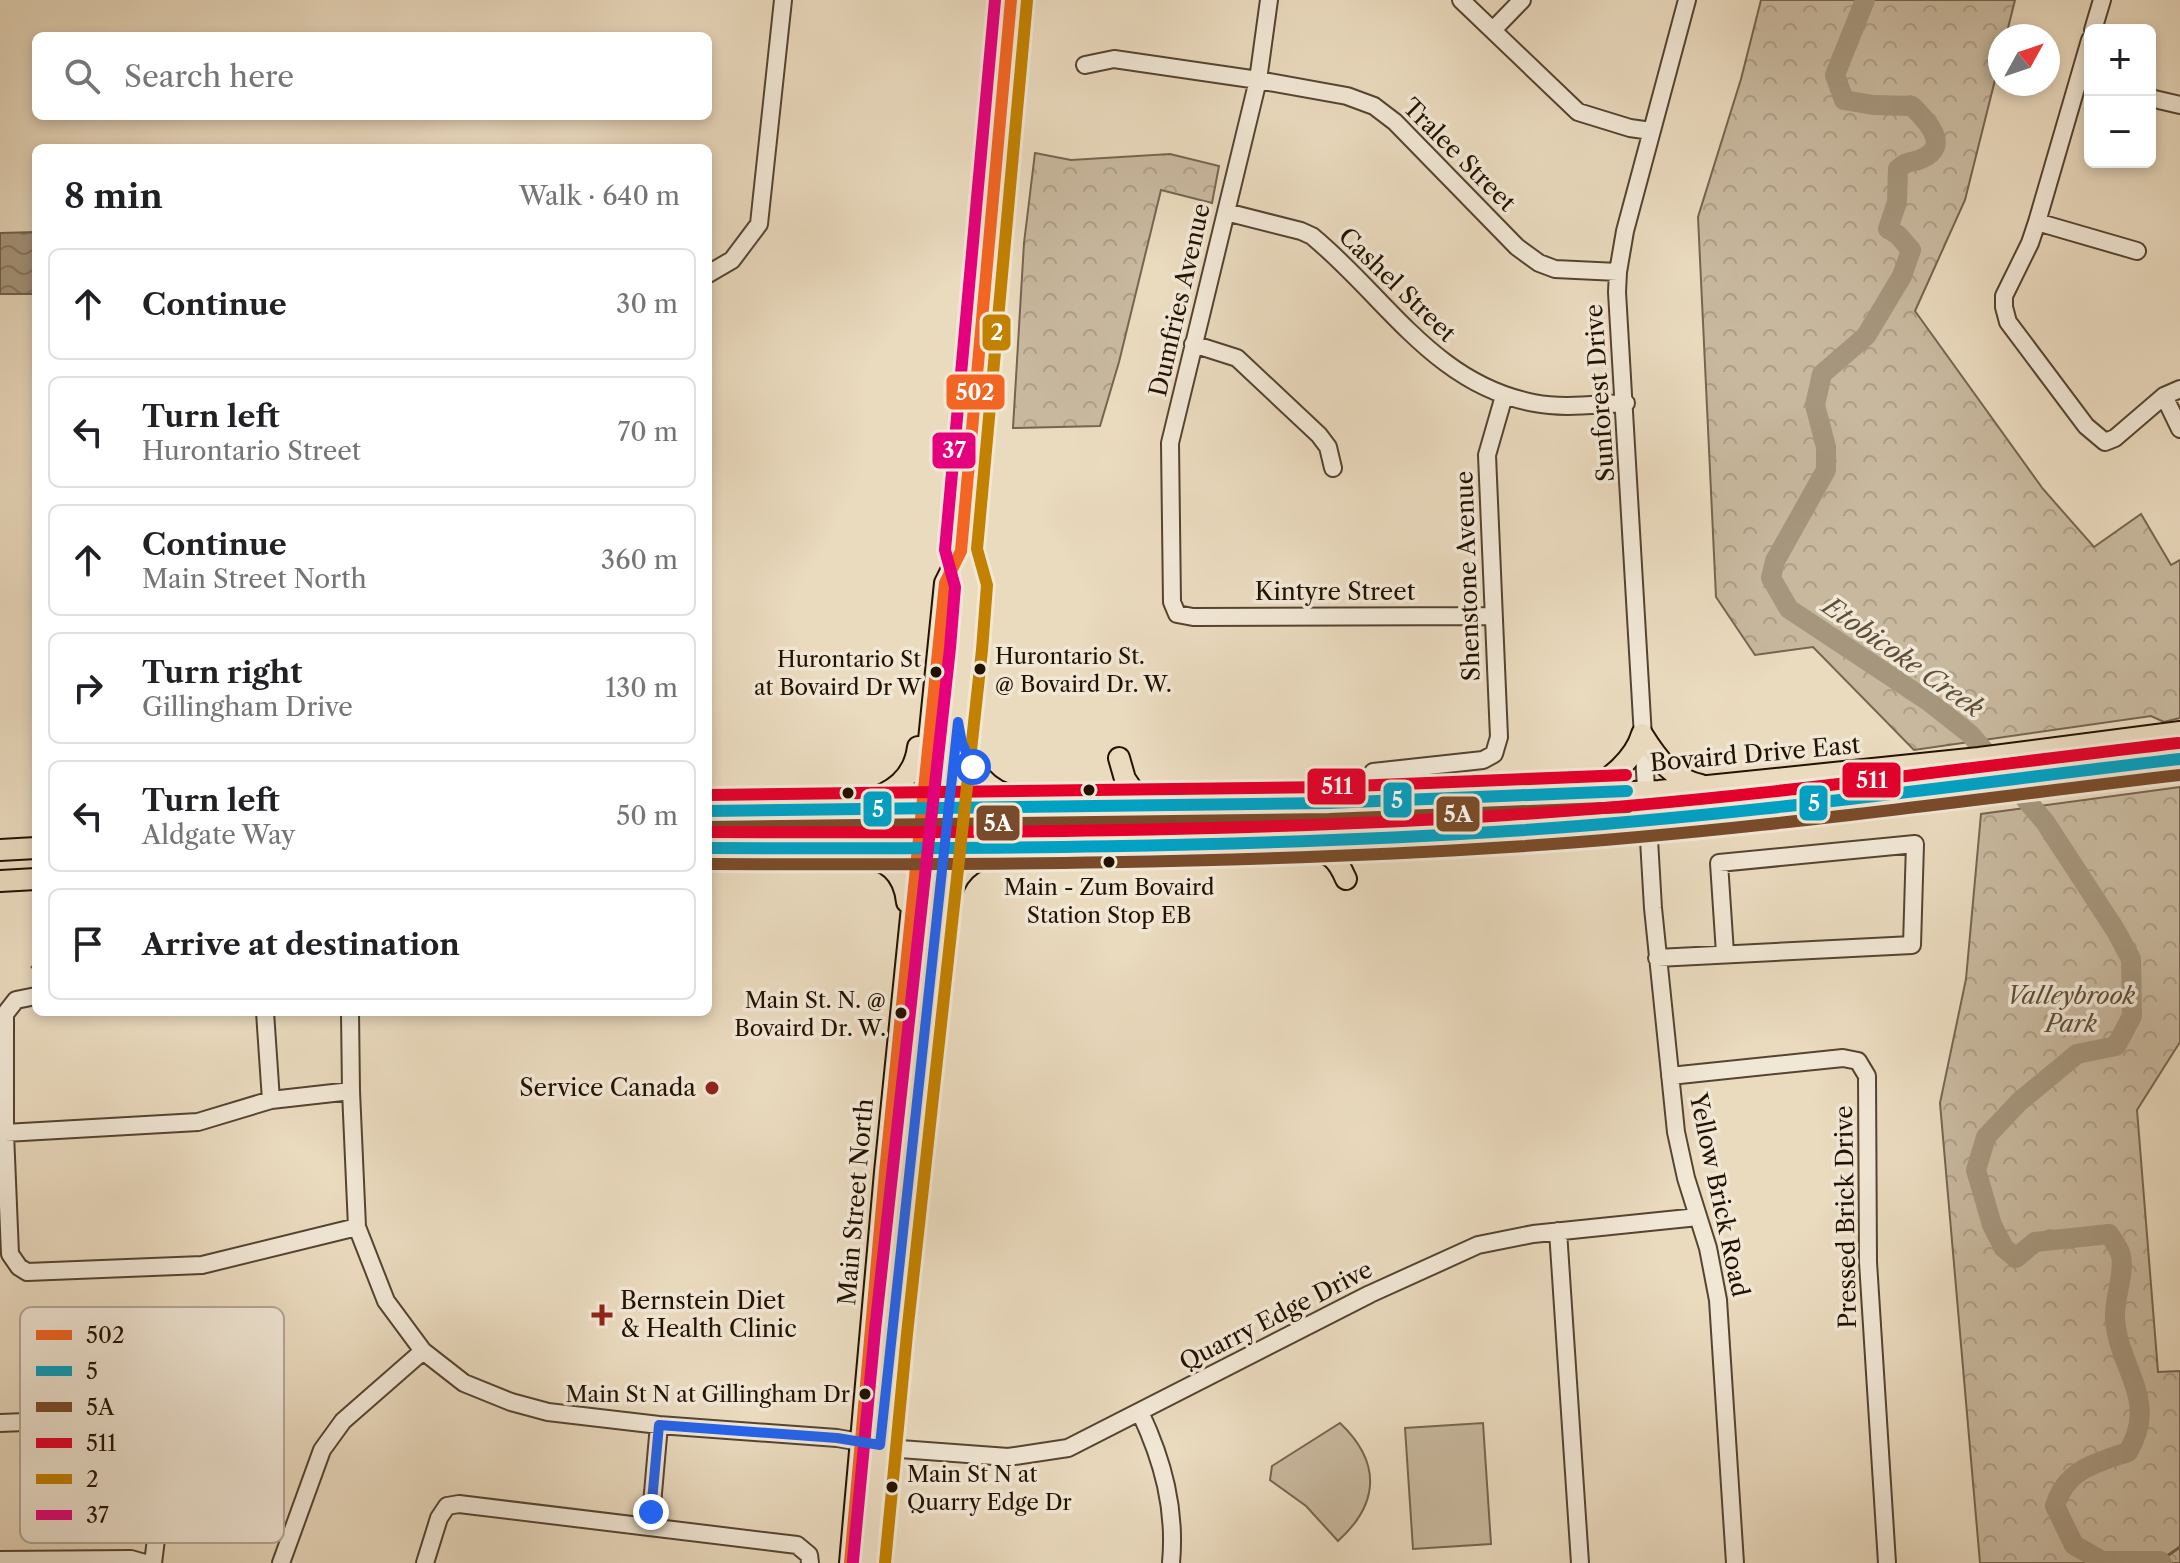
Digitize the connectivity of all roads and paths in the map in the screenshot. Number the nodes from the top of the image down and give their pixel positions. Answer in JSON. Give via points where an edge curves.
{"nodes":[{"id":1,"x":783,"y":0,"type":"edge"},
{"id":2,"x":1011,"y":0,"type":"edge"},
{"id":3,"x":1269,"y":0,"type":"edge"},
{"id":4,"x":1461,"y":0,"type":"edge"},
{"id":5,"x":1522,"y":0,"type":"edge"},
{"id":6,"x":1687,"y":0,"type":"edge"},
{"id":7,"x":2102,"y":0,"type":"edge"},
{"id":8,"x":2095,"y":24,"type":"edge"},
{"id":9,"x":1493,"y":30,"type":"junction"},
{"id":10,"x":1085,"y":65,"type":"dead end"},
{"id":11,"x":1258,"y":80,"type":"junction"},
{"id":12,"x":2084,"y":82,"type":"edge"},
{"id":13,"x":2156,"y":99,"type":"edge"},
{"id":14,"x":2180,"y":105,"type":"edge"},
{"id":15,"x":1651,"y":131,"type":"junction"},
{"id":16,"x":1226,"y":212,"type":"junction"},
{"id":17,"x":2037,"y":222,"type":"junction"},
{"id":18,"x":2137,"y":251,"type":"dead end"},
{"id":19,"x":712,"y":272,"type":"edge"},
{"id":20,"x":1618,"y":272,"type":"junction"},
{"id":21,"x":1193,"y":344,"type":"junction"},
{"id":22,"x":2180,"y":389,"type":"edge"},
{"id":23,"x":1504,"y":396,"type":"junction"},
{"id":24,"x":2164,"y":396,"type":"junction"},
{"id":25,"x":1626,"y":403,"type":"junction"},
{"id":26,"x":2180,"y":429,"type":"edge"},
{"id":27,"x":1333,"y":468,"type":"dead end"},
{"id":28,"x":961,"y":551,"type":"junction"},
{"id":29,"x":1177,"y":614,"type":"joint"},
{"id":30,"x":1494,"y":616,"type":"junction"},
{"id":31,"x":932,"y":711,"type":"junction"},
{"id":32,"x":958,"y":722,"type":"junction"},
{"id":33,"x":2180,"y":732,"type":"edge"},
{"id":34,"x":1642,"y":734,"type":"junction"},
{"id":35,"x":1119,"y":758,"type":"dead end"},
{"id":36,"x":2180,"y":759,"type":"edge"},
{"id":37,"x":1373,"y":772,"type":"dead end"},
{"id":38,"x":1709,"y":786,"type":"junction"},
{"id":39,"x":1645,"y":791,"type":"junction"},
{"id":40,"x":1584,"y":792,"type":"junction"},
{"id":41,"x":1165,"y":804,"type":"junction"},
{"id":42,"x":922,"y":806,"type":"junction"},
{"id":43,"x":949,"y":806,"type":"junction"},
{"id":44,"x":1056,"y":806,"type":"junction"},
{"id":45,"x":837,"y":807,"type":"junction"},
{"id":46,"x":712,"y":811,"type":"edge"},
{"id":47,"x":1647,"y":820,"type":"junction"},
{"id":48,"x":1403,"y":837,"type":"junction"},
{"id":49,"x":1284,"y":843,"type":"junction"},
{"id":50,"x":1020,"y":846,"type":"junction"},
{"id":51,"x":918,"y":847,"type":"junction"},
{"id":52,"x":945,"y":847,"type":"junction"},
{"id":53,"x":32,"y":848,"type":"edge"},
{"id":54,"x":712,"y":848,"type":"edge"},
{"id":55,"x":828,"y":848,"type":"junction"},
{"id":56,"x":0,"y":850,"type":"edge"},
{"id":57,"x":32,"y":879,"type":"edge"},
{"id":58,"x":0,"y":881,"type":"edge"},
{"id":59,"x":909,"y":936,"type":"junction"},
{"id":60,"x":936,"y":940,"type":"junction"},
{"id":61,"x":1725,"y":953,"type":"junction"},
{"id":62,"x":1657,"y":958,"type":"junction"},
{"id":63,"x":32,"y":997,"type":"edge"},
{"id":64,"x":265,"y":1016,"type":"edge"},
{"id":65,"x":350,"y":1016,"type":"edge"},
{"id":66,"x":1670,"y":1076,"type":"junction"},
{"id":67,"x":351,"y":1091,"type":"junction"},
{"id":68,"x":271,"y":1100,"type":"junction"},
{"id":69,"x":5,"y":1133,"type":"junction"},
{"id":70,"x":1698,"y":1217,"type":"junction"},
{"id":71,"x":357,"y":1227,"type":"junction"},
{"id":72,"x":1558,"y":1231,"type":"junction"},
{"id":73,"x":423,"y":1351,"type":"junction"},
{"id":74,"x":1140,"y":1412,"type":"junction"},
{"id":75,"x":20,"y":1422,"type":"edge"},
{"id":76,"x":0,"y":1423,"type":"edge"},
{"id":77,"x":659,"y":1425,"type":"junction"},
{"id":78,"x":870,"y":1444,"type":"junction"},
{"id":79,"x":650,"y":1527,"type":"junction"},
{"id":80,"x":156,"y":1543,"type":"edge"},
{"id":81,"x":0,"y":1560,"type":"edge"},
{"id":82,"x":145,"y":1563,"type":"edge"},
{"id":83,"x":153,"y":1563,"type":"edge"},
{"id":84,"x":281,"y":1563,"type":"edge"},
{"id":85,"x":425,"y":1563,"type":"edge"},
{"id":86,"x":810,"y":1563,"type":"edge"},
{"id":87,"x":850,"y":1563,"type":"edge"},
{"id":88,"x":869,"y":1563,"type":"edge"},
{"id":89,"x":1171,"y":1563,"type":"edge"},
{"id":90,"x":1580,"y":1563,"type":"edge"},
{"id":91,"x":1735,"y":1563,"type":"edge"},
{"id":92,"x":1887,"y":1563,"type":"edge"}],
"edges":[{"from":1,"to":19,"type":"street","via":[[759,224],[732,260]]},
{"from":2,"to":28,"type":"main road"},
{"from":3,"to":11,"type":"street","name":"Dumfries Avenue"},
{"from":4,"to":9,"type":"street"},
{"from":5,"to":9,"type":"street"},
{"from":6,"to":15,"type":"street","name":"Sunforest Drive"},
{"from":7,"to":8,"type":"street"},
{"from":9,"to":15,"type":"street","via":[[1578,112]]},
{"from":10,"to":11,"type":"street","name":"Tralee Street","via":[[1114,59]]},
{"from":11,"to":16,"type":"street","name":"Dumfries Avenue"},
{"from":11,"to":20,"type":"street","name":"Tralee Street","via":[[1374,106],[1539,263],[1555,269]]},
{"from":12,"to":17,"type":"street"},
{"from":13,"to":14,"type":"street"},
{"from":15,"to":20,"type":"street","name":"Sunforest Drive"},
{"from":16,"to":21,"type":"street","name":"Dumfries Avenue"},
{"from":16,"to":23,"type":"street","name":"Cashel Street","via":[[1312,236],[1442,363]]},
{"from":17,"to":18,"type":"street"},
{"from":17,"to":24,"type":"street","via":[[2004,296],[2008,322],[2086,426],[2105,442]]},
{"from":20,"to":25,"type":"street","name":"Sunforest Drive"},
{"from":21,"to":27,"type":"street","via":[[1248,366],[1319,435]]},
{"from":21,"to":29,"type":"street","name":"Dumfries Avenue","via":[[1170,443],[1172,602]]},
{"from":22,"to":24,"type":"street"},
{"from":23,"to":25,"type":"street","name":"Cashel Street","via":[[1559,406]]},
{"from":23,"to":30,"type":"street","name":"Shenstone Avenue","via":[[1487,455]]},
{"from":24,"to":26,"type":"street"},
{"from":25,"to":34,"type":"street","name":"Sunforest Drive"},
{"from":28,"to":31,"type":"main road","name":"Main Street North","via":[[945,583]]},
{"from":28,"to":32,"type":"main road","name":"Main Street North","via":[[971,585]]},
{"from":29,"to":30,"type":"street","name":"Kintyre Street"},
{"from":30,"to":37,"type":"street","name":"Shenstone Avenue","via":[[1499,737],[1494,754],[1483,760]]},
{"from":31,"to":42,"type":"main road","name":"Main Street North"},
{"from":31,"to":45,"type":"main road","via":[[921,722],[917,757],[903,781],[884,796]]},
{"from":32,"to":43,"type":"main road","name":"Main Street North"},
{"from":32,"to":44,"type":"main road","via":[[968,758],[983,781],[1008,797],[1047,797]]},
{"from":33,"to":38,"type":"main road","name":"Bovaird Drive East"},
{"from":34,"to":38,"type":"main road","via":[[1670,771]]},
{"from":34,"to":39,"type":"street","name":"Sunforest Drive"},
{"from":34,"to":40,"type":"main road","via":[[1611,776]]},
{"from":35,"to":41,"type":"main road","via":[[1136,795]]},
{"from":36,"to":47,"type":"main road"},
{"from":38,"to":39,"type":"main road","name":"Bovaird Drive East"},
{"from":39,"to":40,"type":"main road","name":"Bovaird Drive East"},
{"from":39,"to":47,"type":"street","name":"Yellow Brick Road"},
{"from":40,"to":41,"type":"main road","name":"Bovaird Drive East"},
{"from":41,"to":44,"type":"main road","name":"Bovaird Drive East"},
{"from":42,"to":43,"type":"main road","name":"Bovaird Drive East"},
{"from":42,"to":45,"type":"main road","name":"Bovaird Drive East"},
{"from":42,"to":51,"type":"main road","name":"Main Street North"},
{"from":43,"to":44,"type":"main road","name":"Bovaird Drive East"},
{"from":43,"to":52,"type":"main road","name":"Main Street North"},
{"from":45,"to":46,"type":"main road"},
{"from":47,"to":48,"type":"main road"},
{"from":47,"to":62,"type":"street","name":"Yellow Brick Road"},
{"from":48,"to":49,"type":"main road"},
{"from":48,"to":49,"type":"main road","via":[[1363,846],[1346,879],[1329,853],[1296,852]]},
{"from":49,"to":50,"type":"main road"},
{"from":50,"to":52,"type":"main road"},
{"from":50,"to":60,"type":"main road","via":[[984,857],[960,876],[951,888],[947,918]]},
{"from":51,"to":52,"type":"main road"},
{"from":51,"to":55,"type":"main road"},
{"from":51,"to":59,"type":"main road","name":"Main Street North"},
{"from":52,"to":60,"type":"main road","name":"Main Street North"},
{"from":53,"to":56,"type":"main road"},
{"from":54,"to":55,"type":"main road"},
{"from":55,"to":59,"type":"main road","via":[[845,857],[882,860],[896,873],[907,897]]},
{"from":57,"to":58,"type":"main road"},
{"from":59,"to":78,"type":"main road","name":"Main Street North"},
{"from":60,"to":78,"type":"main road","name":"Main Street North"},
{"from":61,"to":61,"type":"street","via":[[1912,945],[1915,844],[1719,863]]},
{"from":61,"to":62,"type":"street"},
{"from":62,"to":66,"type":"street","name":"Yellow Brick Road"},
{"from":63,"to":69,"type":"street","via":[[16,1000],[5,1014]]},
{"from":64,"to":68,"type":"street"},
{"from":65,"to":67,"type":"street","name":"Quarry Edge Drive"},
{"from":66,"to":70,"type":"street","name":"Yellow Brick Road","via":[[1676,1132]]},
{"from":66,"to":92,"type":"street","name":"Pressed Brick Drive","via":[[1843,1058],[1858,1061],[1867,1076],[1868,1262]]},
{"from":67,"to":68,"type":"street"},
{"from":67,"to":71,"type":"street","name":"Quarry Edge Drive"},
{"from":68,"to":69,"type":"street","via":[[198,1122]]},
{"from":69,"to":71,"type":"street","via":[[10,1254],[27,1272],[202,1265]]},
{"from":70,"to":72,"type":"street","name":"Quarry Edge Drive"},
{"from":70,"to":91,"type":"street","name":"Yellow Brick Road","via":[[1718,1300]]},
{"from":71,"to":73,"type":"street","name":"Quarry Edge Drive","via":[[386,1301]]},
{"from":72,"to":74,"type":"street","name":"Quarry Edge Drive","via":[[1478,1245]]},
{"from":72,"to":90,"type":"street"},
{"from":73,"to":77,"type":"street","name":"Quarry Edge Drive","via":[[464,1383],[511,1402],[548,1412]]},
{"from":73,"to":84,"type":"street","via":[[343,1421],[322,1450]]},
{"from":74,"to":78,"type":"street","name":"Quarry Edge Drive","via":[[1068,1448],[1008,1457]]},
{"from":74,"to":89,"type":"street","via":[[1168,1488]]},
{"from":75,"to":76,"type":"street"},
{"from":77,"to":78,"type":"street","name":"Quarry Edge Drive"},
{"from":77,"to":79,"type":"street"},
{"from":78,"to":87,"type":"main road","name":"Main Street North"},
{"from":78,"to":88,"type":"main road","name":"Main Street North"},
{"from":79,"to":85,"type":"street","via":[[459,1504],[447,1506],[439,1518]]},
{"from":79,"to":86,"type":"street","via":[[797,1545]]},
{"from":80,"to":83,"type":"street"},
{"from":81,"to":82,"type":"street"}]}
